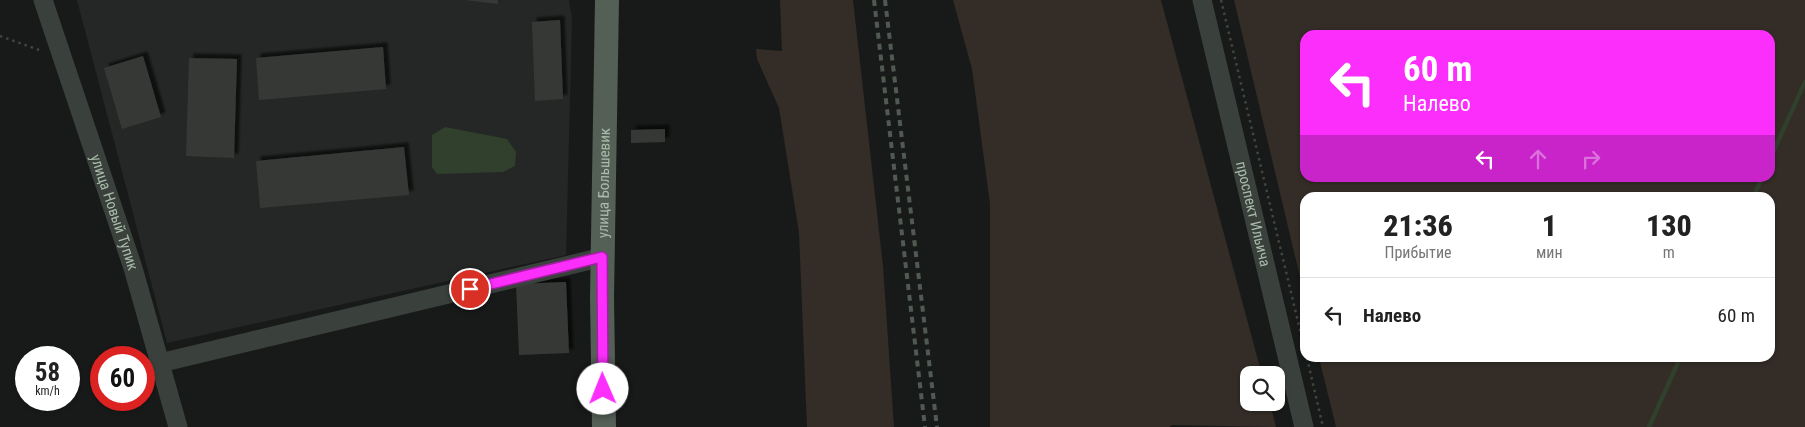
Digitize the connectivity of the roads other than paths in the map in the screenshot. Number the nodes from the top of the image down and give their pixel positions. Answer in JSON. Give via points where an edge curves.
{"nodes":[{"id":1,"x":43,"y":0,"type":"edge"},
{"id":2,"x":607,"y":0,"type":"edge"},
{"id":3,"x":1202,"y":0,"type":"edge"},
{"id":4,"x":602,"y":257,"type":"junction"},
{"id":5,"x":160,"y":363,"type":"junction"},
{"id":6,"x":178,"y":427,"type":"edge"},
{"id":7,"x":604,"y":427,"type":"edge"},
{"id":8,"x":1304,"y":427,"type":"edge"}],
"edges":[{"from":1,"to":5,"type":"street","name":"улица Новый Тупик","via":[[133,268]]},
{"from":2,"to":4,"type":"main road","name":"улица Большевик"},
{"from":3,"to":8,"type":"street","name":"проспект Ильича"},
{"from":4,"to":5,"type":"street"},
{"from":4,"to":7,"type":"main road","name":"улица Большевик"},
{"from":5,"to":6,"type":"street","name":"улица Новый Тупик"}]}
